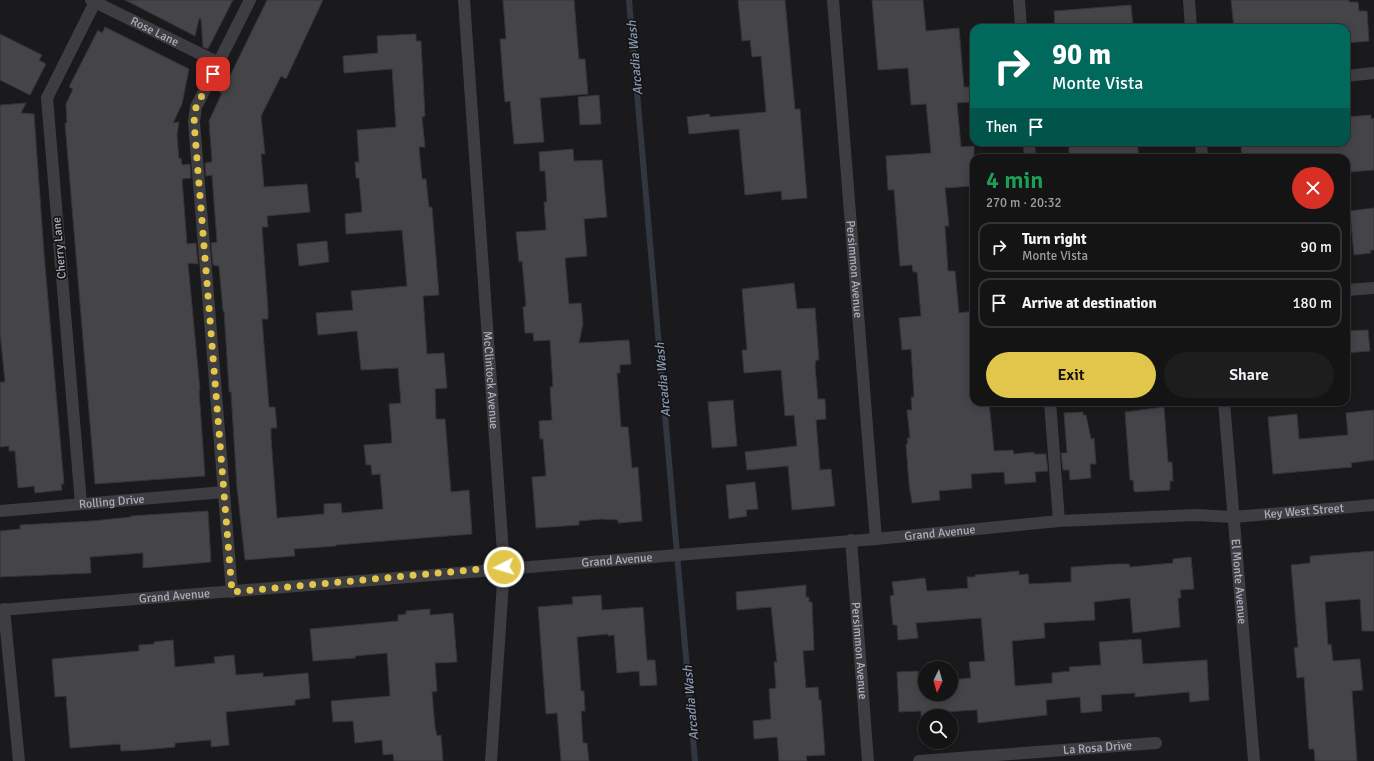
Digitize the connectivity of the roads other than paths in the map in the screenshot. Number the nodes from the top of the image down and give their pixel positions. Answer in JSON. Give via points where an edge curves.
{"nodes":[{"id":1,"x":250,"y":0,"type":"edge"},
{"id":2,"x":464,"y":0,"type":"edge"},
{"id":3,"x":833,"y":0,"type":"edge"},
{"id":4,"x":1019,"y":0,"type":"edge"},
{"id":5,"x":1189,"y":0,"type":"edge"},
{"id":6,"x":93,"y":1,"type":"edge"},
{"id":7,"x":1021,"y":24,"type":"edge"},
{"id":8,"x":1191,"y":24,"type":"edge"},
{"id":9,"x":219,"y":63,"type":"junction"},
{"id":10,"x":1374,"y":73,"type":"edge"},
{"id":11,"x":1350,"y":76,"type":"edge"},
{"id":12,"x":1374,"y":288,"type":"edge"},
{"id":13,"x":1350,"y":290,"type":"edge"},
{"id":14,"x":1050,"y":406,"type":"edge"},
{"id":15,"x":1224,"y":406,"type":"edge"},
{"id":16,"x":224,"y":492,"type":"junction"},
{"id":17,"x":80,"y":504,"type":"junction"},
{"id":18,"x":1374,"y":505,"type":"edge"},
{"id":19,"x":0,"y":511,"type":"edge"},
{"id":20,"x":1234,"y":517,"type":"junction"},
{"id":21,"x":1059,"y":521,"type":"junction"},
{"id":22,"x":876,"y":538,"type":"junction"},
{"id":23,"x":851,"y":540,"type":"junction"},
{"id":24,"x":504,"y":567,"type":"junction"},
{"id":25,"x":232,"y":592,"type":"junction"},
{"id":26,"x":2,"y":609,"type":"edge"},
{"id":27,"x":1156,"y":743,"type":"dead end"},
{"id":28,"x":19,"y":761,"type":"edge"},
{"id":29,"x":491,"y":761,"type":"edge"},
{"id":30,"x":868,"y":761,"type":"edge"},
{"id":31,"x":919,"y":761,"type":"edge"},
{"id":32,"x":1254,"y":761,"type":"edge"}],
"edges":[{"from":1,"to":9,"type":"street"},
{"from":2,"to":24,"type":"street","name":"McClintock Avenue"},
{"from":3,"to":22,"type":"street","name":"Persimmon Avenue"},
{"from":4,"to":7,"type":"street"},
{"from":5,"to":8,"type":"street"},
{"from":6,"to":9,"type":"street","name":"Rose Lane"},
{"from":6,"to":17,"type":"street","name":"Cherry Lane","via":[[47,98]]},
{"from":9,"to":16,"type":"street","via":[[196,107],[194,122]]},
{"from":10,"to":11,"type":"street"},
{"from":12,"to":13,"type":"street"},
{"from":14,"to":21,"type":"street"},
{"from":15,"to":20,"type":"street","name":"El Monte Avenue"},
{"from":16,"to":17,"type":"street","name":"Rolling Drive"},
{"from":16,"to":25,"type":"street"},
{"from":17,"to":19,"type":"street","name":"Rolling Drive"},
{"from":18,"to":20,"type":"street","name":"Key West Street"},
{"from":20,"to":21,"type":"street","name":"Grand Avenue","via":[[1196,515]]},
{"from":20,"to":32,"type":"street","name":"El Monte Avenue"},
{"from":21,"to":22,"type":"street","name":"Grand Avenue"},
{"from":22,"to":23,"type":"street","name":"Grand Avenue"},
{"from":23,"to":24,"type":"street","name":"Grand Avenue"},
{"from":23,"to":30,"type":"street","name":"Persimmon Avenue"},
{"from":24,"to":25,"type":"street","name":"Grand Avenue"},
{"from":24,"to":29,"type":"street","name":"McClintock Avenue"},
{"from":25,"to":26,"type":"street","name":"Grand Avenue"},
{"from":26,"to":28,"type":"street"},
{"from":27,"to":31,"type":"street","name":"La Rosa Drive"}]}
